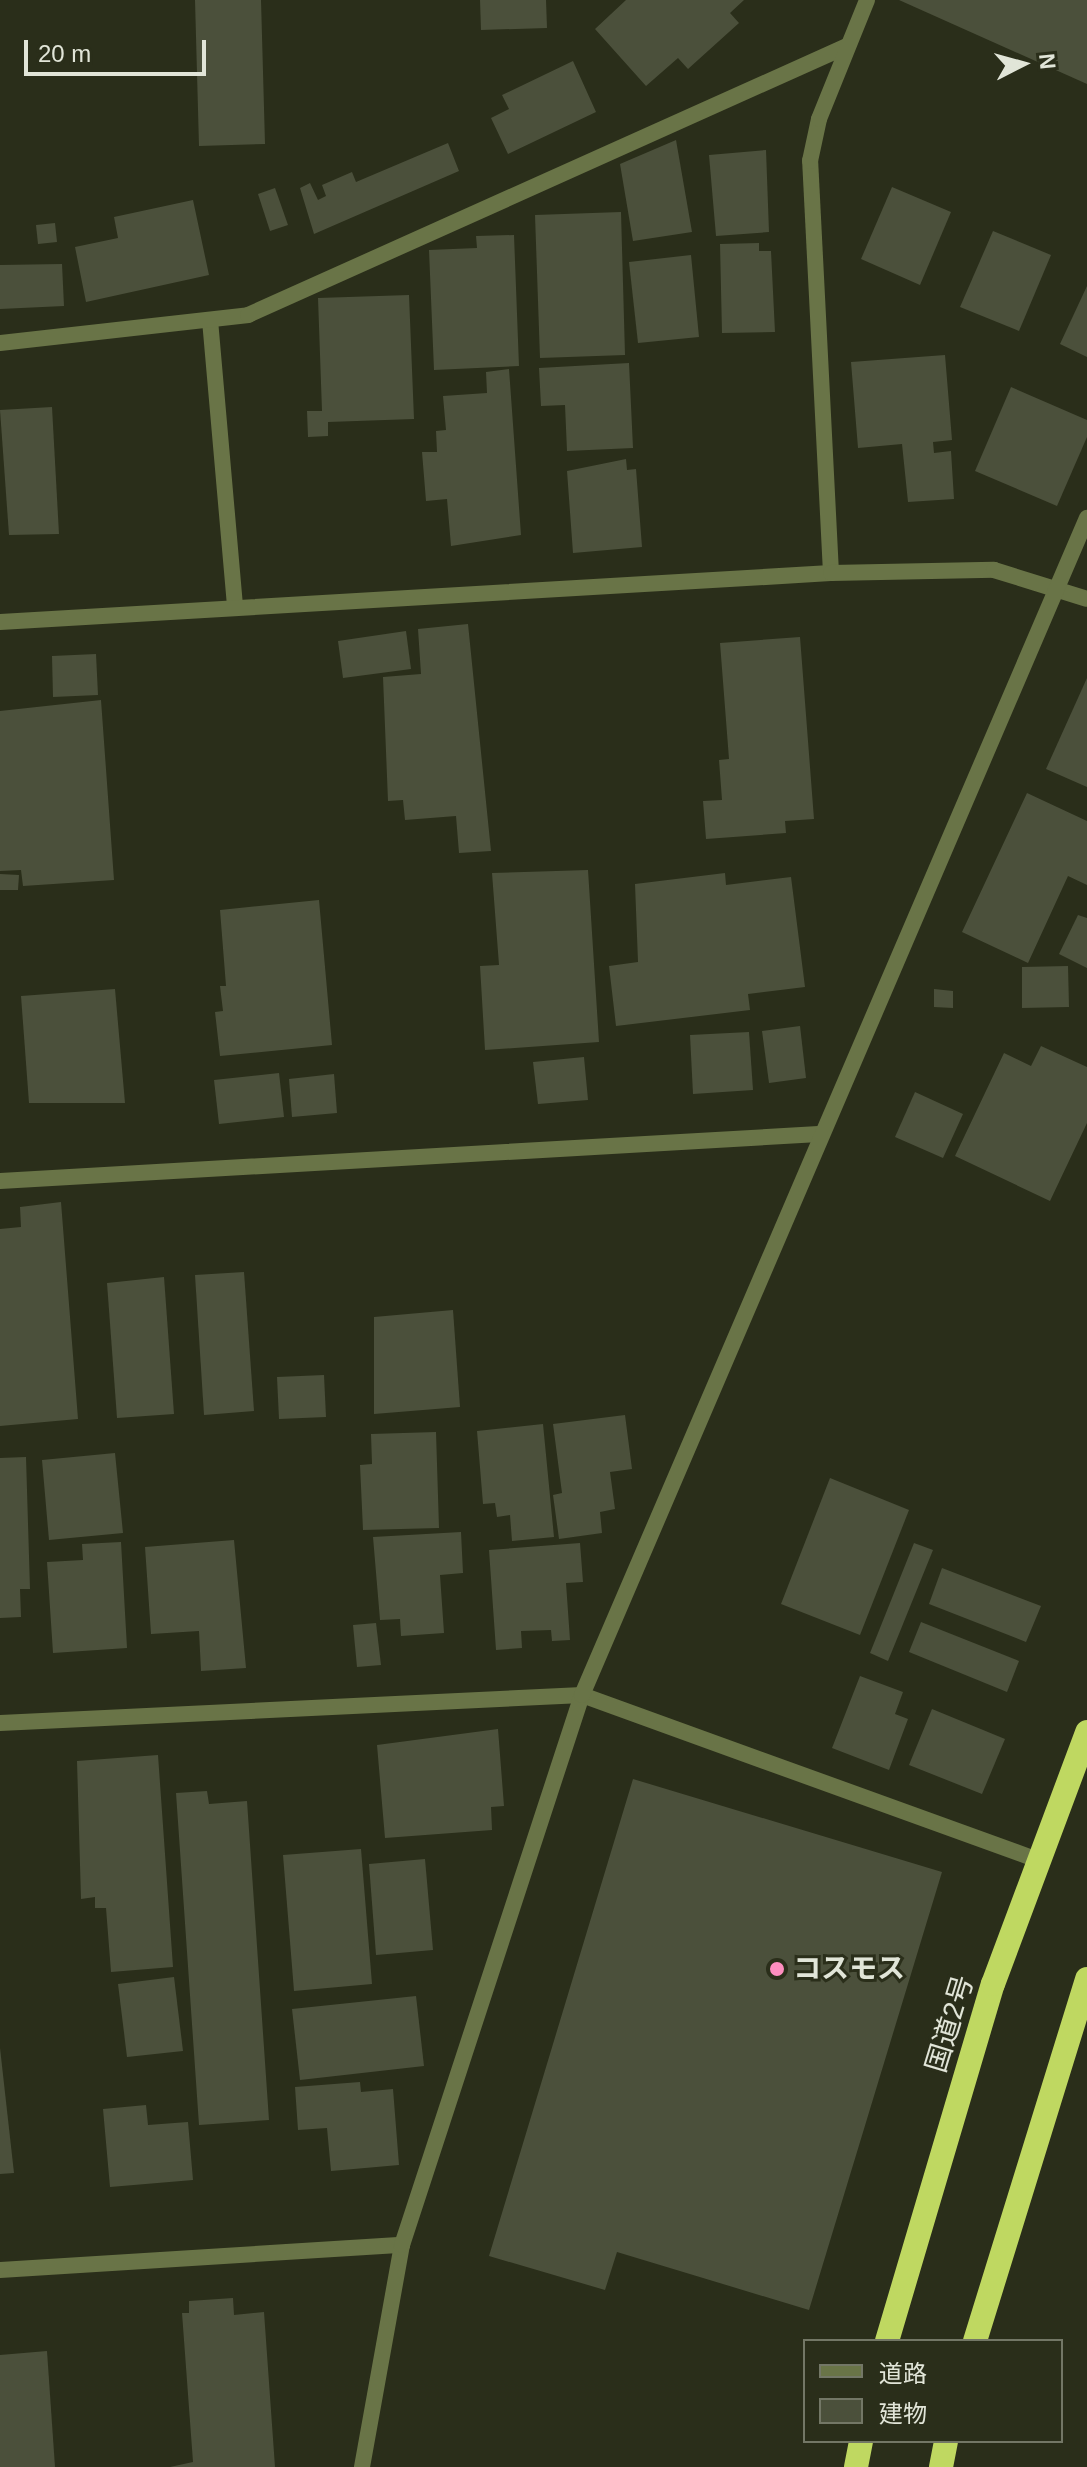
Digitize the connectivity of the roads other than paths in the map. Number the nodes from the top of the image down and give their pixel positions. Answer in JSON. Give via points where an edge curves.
{"nodes":[{"id":1,"x":867,"y":0,"type":"edge"},
{"id":2,"x":847,"y":46,"type":"junction"},
{"id":3,"x":210,"y":320,"type":"junction"},
{"id":4,"x":0,"y":343,"type":"edge"},
{"id":5,"x":1087,"y":518,"type":"edge"},
{"id":6,"x":831,"y":573,"type":"junction"},
{"id":7,"x":1057,"y":586,"type":"junction"},
{"id":8,"x":1087,"y":599,"type":"edge"},
{"id":9,"x":235,"y":605,"type":"junction"},
{"id":10,"x":0,"y":622,"type":"edge"},
{"id":11,"x":819,"y":1134,"type":"junction"},
{"id":12,"x":0,"y":1181,"type":"edge"},
{"id":13,"x":582,"y":1695,"type":"junction"},
{"id":14,"x":0,"y":1723,"type":"edge"},
{"id":15,"x":1087,"y":1732,"type":"edge"},
{"id":16,"x":1039,"y":1860,"type":"junction"},
{"id":17,"x":1087,"y":1979,"type":"edge"},
{"id":18,"x":402,"y":2245,"type":"junction"},
{"id":19,"x":0,"y":2270,"type":"edge"},
{"id":20,"x":888,"y":2339,"type":"edge"},
{"id":21,"x":976,"y":2339,"type":"edge"},
{"id":22,"x":861,"y":2443,"type":"edge"},
{"id":23,"x":946,"y":2443,"type":"edge"},
{"id":24,"x":362,"y":2467,"type":"edge"},
{"id":25,"x":856,"y":2467,"type":"edge"},
{"id":26,"x":941,"y":2467,"type":"edge"}],
"edges":[{"from":1,"to":2,"type":"street"},
{"from":2,"to":3,"type":"street","via":[[388,255],[248,315]]},
{"from":2,"to":6,"type":"street","via":[[810,161]]},
{"from":3,"to":4,"type":"street"},
{"from":3,"to":9,"type":"street"},
{"from":5,"to":7,"type":"street"},
{"from":6,"to":7,"type":"street","via":[[994,570]]},
{"from":6,"to":9,"type":"street"},
{"from":7,"to":8,"type":"street"},
{"from":7,"to":11,"type":"street"},
{"from":9,"to":10,"type":"street"},
{"from":11,"to":12,"type":"street"},
{"from":11,"to":13,"type":"street"},
{"from":13,"to":14,"type":"street"},
{"from":13,"to":16,"type":"street"},
{"from":13,"to":18,"type":"street"},
{"from":15,"to":16,"type":"highway","name":"国道2号"},
{"from":16,"to":20,"type":"highway","name":"国道2号","via":[[993,1984]]},
{"from":17,"to":21,"type":"highway"},
{"from":18,"to":19,"type":"street"},
{"from":18,"to":24,"type":"street"},
{"from":22,"to":25,"type":"highway"},
{"from":23,"to":26,"type":"highway"}]}
